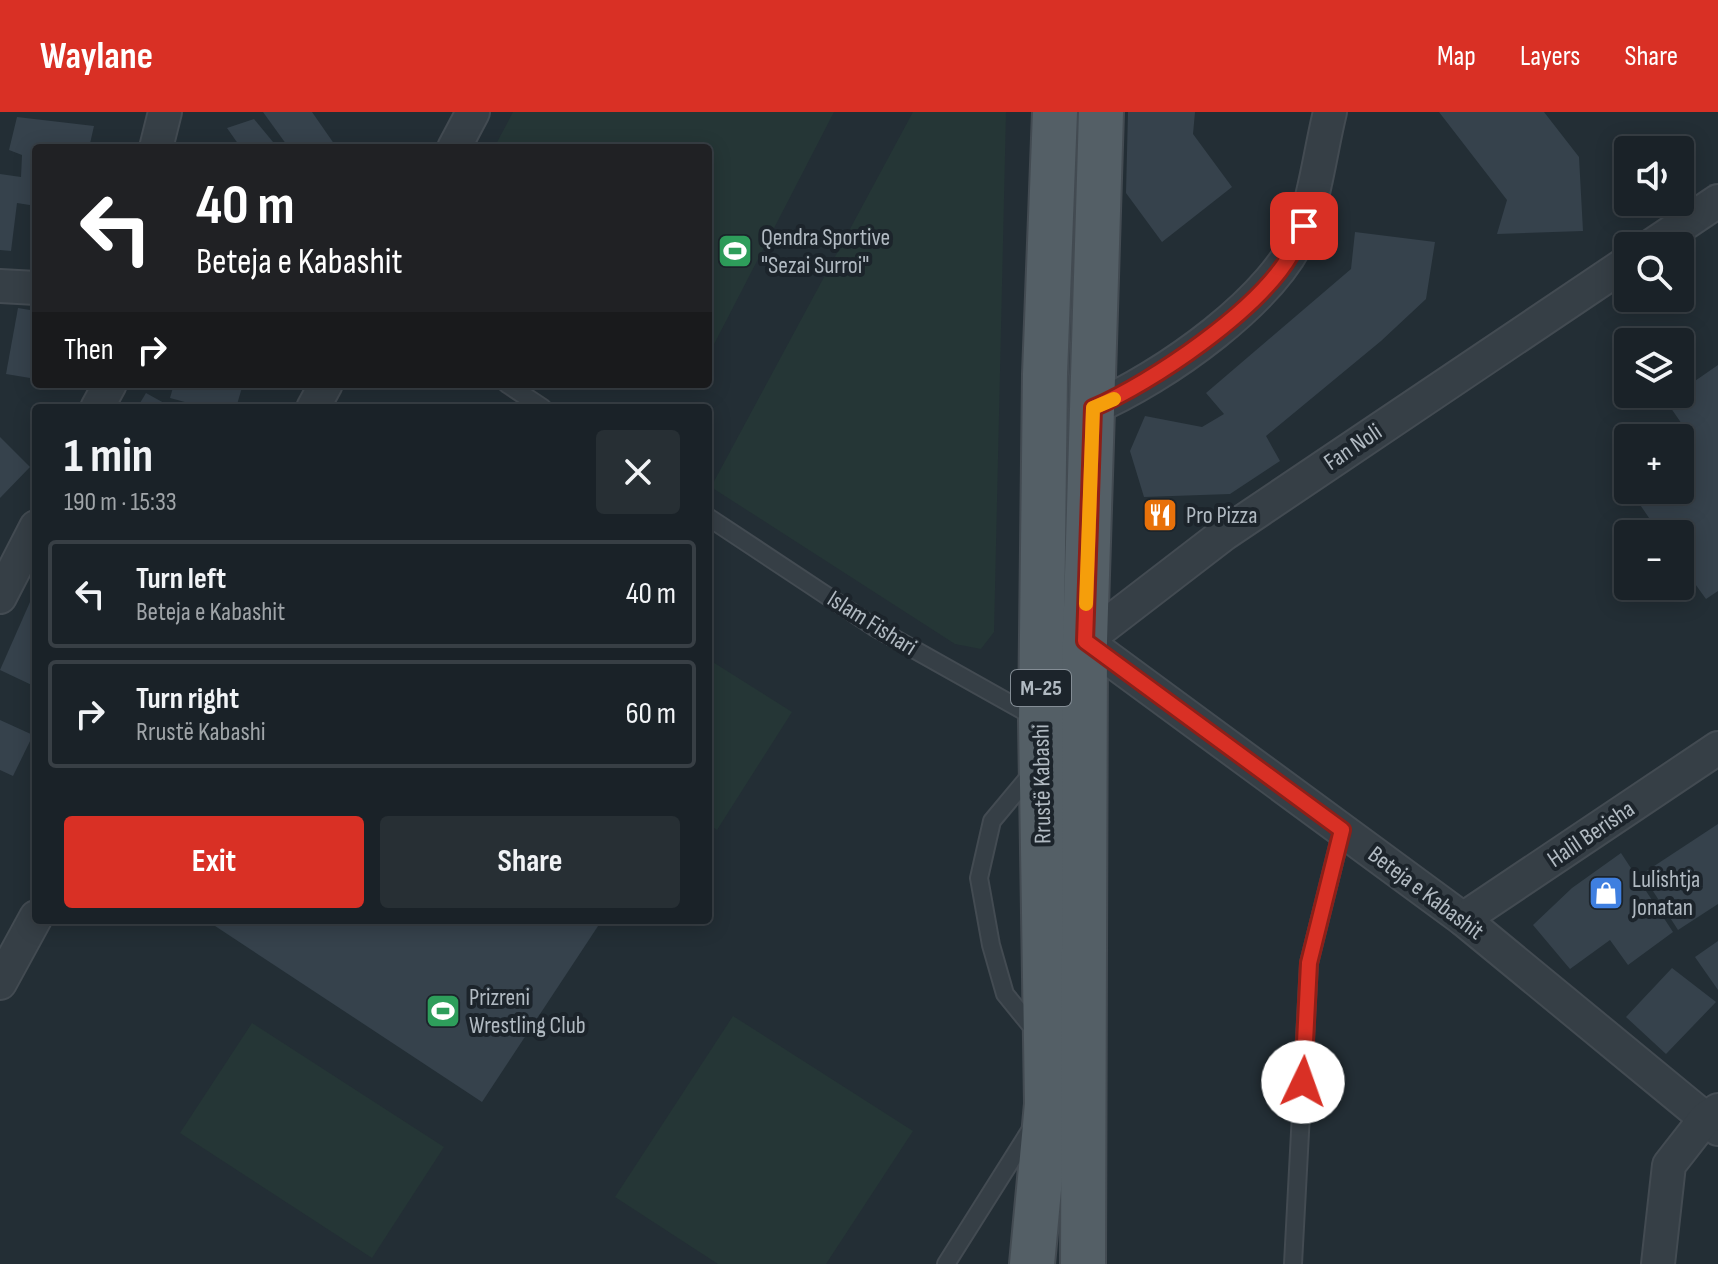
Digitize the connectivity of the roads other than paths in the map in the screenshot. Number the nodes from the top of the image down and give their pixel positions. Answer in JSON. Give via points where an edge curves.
{"nodes":[{"id":1,"x":165,"y":112,"type":"edge"},
{"id":2,"x":473,"y":112,"type":"edge"},
{"id":3,"x":1055,"y":112,"type":"edge"},
{"id":4,"x":1101,"y":112,"type":"edge"},
{"id":5,"x":1330,"y":112,"type":"edge"},
{"id":6,"x":157,"y":144,"type":"edge"},
{"id":7,"x":456,"y":144,"type":"edge"},
{"id":8,"x":1718,"y":201,"type":"edge"},
{"id":9,"x":1672,"y":232,"type":"edge"},
{"id":10,"x":1614,"y":271,"type":"edge"},
{"id":11,"x":0,"y":286,"type":"edge"},
{"id":12,"x":32,"y":288,"type":"edge"},
{"id":13,"x":513,"y":388,"type":"edge"},
{"id":14,"x":537,"y":404,"type":"edge"},
{"id":15,"x":1093,"y":408,"type":"junction"},
{"id":16,"x":712,"y":520,"type":"edge"},
{"id":17,"x":32,"y":535,"type":"edge"},
{"id":18,"x":0,"y":597,"type":"edge"},
{"id":19,"x":1085,"y":641,"type":"junction"},
{"id":20,"x":1042,"y":642,"type":"junction"},
{"id":21,"x":1042,"y":740,"type":"junction"},
{"id":22,"x":1718,"y":748,"type":"edge"},
{"id":23,"x":1342,"y":830,"type":"junction"},
{"id":24,"x":1463,"y":919,"type":"junction"},
{"id":25,"x":32,"y":924,"type":"edge"},
{"id":26,"x":0,"y":983,"type":"edge"},
{"id":27,"x":1045,"y":1042,"type":"junction"},
{"id":28,"x":1047,"y":1104,"type":"junction"},
{"id":29,"x":1714,"y":1120,"type":"edge"},
{"id":30,"x":946,"y":1264,"type":"edge"},
{"id":31,"x":1032,"y":1264,"type":"edge"},
{"id":32,"x":1083,"y":1264,"type":"edge"},
{"id":33,"x":1293,"y":1264,"type":"edge"},
{"id":34,"x":1658,"y":1264,"type":"edge"}],
"edges":[{"from":1,"to":6,"type":"street"},
{"from":2,"to":7,"type":"street"},
{"from":3,"to":20,"type":"main road","name":"Rrustë Kabashi","number":"M-25"},
{"from":4,"to":15,"type":"main road","name":"Rrustë Kabashi","number":"M-25"},
{"from":5,"to":15,"type":"street","via":[[1304,226],[1270,281],[1236,317],[1120,397]]},
{"from":8,"to":9,"type":"street"},
{"from":10,"to":19,"type":"street","name":"Fan Noli","via":[[1224,534]]},
{"from":11,"to":12,"type":"street"},
{"from":13,"to":14,"type":"lane"},
{"from":15,"to":19,"type":"main road","name":"Rrustë Kabashi","number":"M-25"},
{"from":16,"to":21,"type":"lane","name":"Islam Fishari"},
{"from":17,"to":18,"type":"street"},
{"from":19,"to":20,"type":"street"},
{"from":19,"to":23,"type":"street","name":"Beteja e Kabashit"},
{"from":19,"to":32,"type":"main road","name":"Rrustë Kabashi","number":"M-25"},
{"from":20,"to":21,"type":"main road","name":"Rrustë Kabashi","number":"M-25"},
{"from":21,"to":27,"type":"main road","name":"Rrustë Kabashi","number":"M-25"},
{"from":21,"to":27,"type":"lane","via":[[992,821],[979,878],[1005,994]]},
{"from":22,"to":24,"type":"street","name":"Halil Berisha"},
{"from":23,"to":24,"type":"street","name":"Beteja e Kabashit"},
{"from":23,"to":33,"type":"lane","via":[[1309,963]]},
{"from":24,"to":29,"type":"street","name":"Beteja e Kabashit"},
{"from":25,"to":26,"type":"street"},
{"from":27,"to":28,"type":"main road","name":"Rrustë Kabashi","number":"M-25"},
{"from":28,"to":30,"type":"lane"},
{"from":28,"to":31,"type":"main road","name":"Rrustë Kabashi","number":"M-25"},
{"from":29,"to":34,"type":"street","via":[[1669,1165]]}]}
